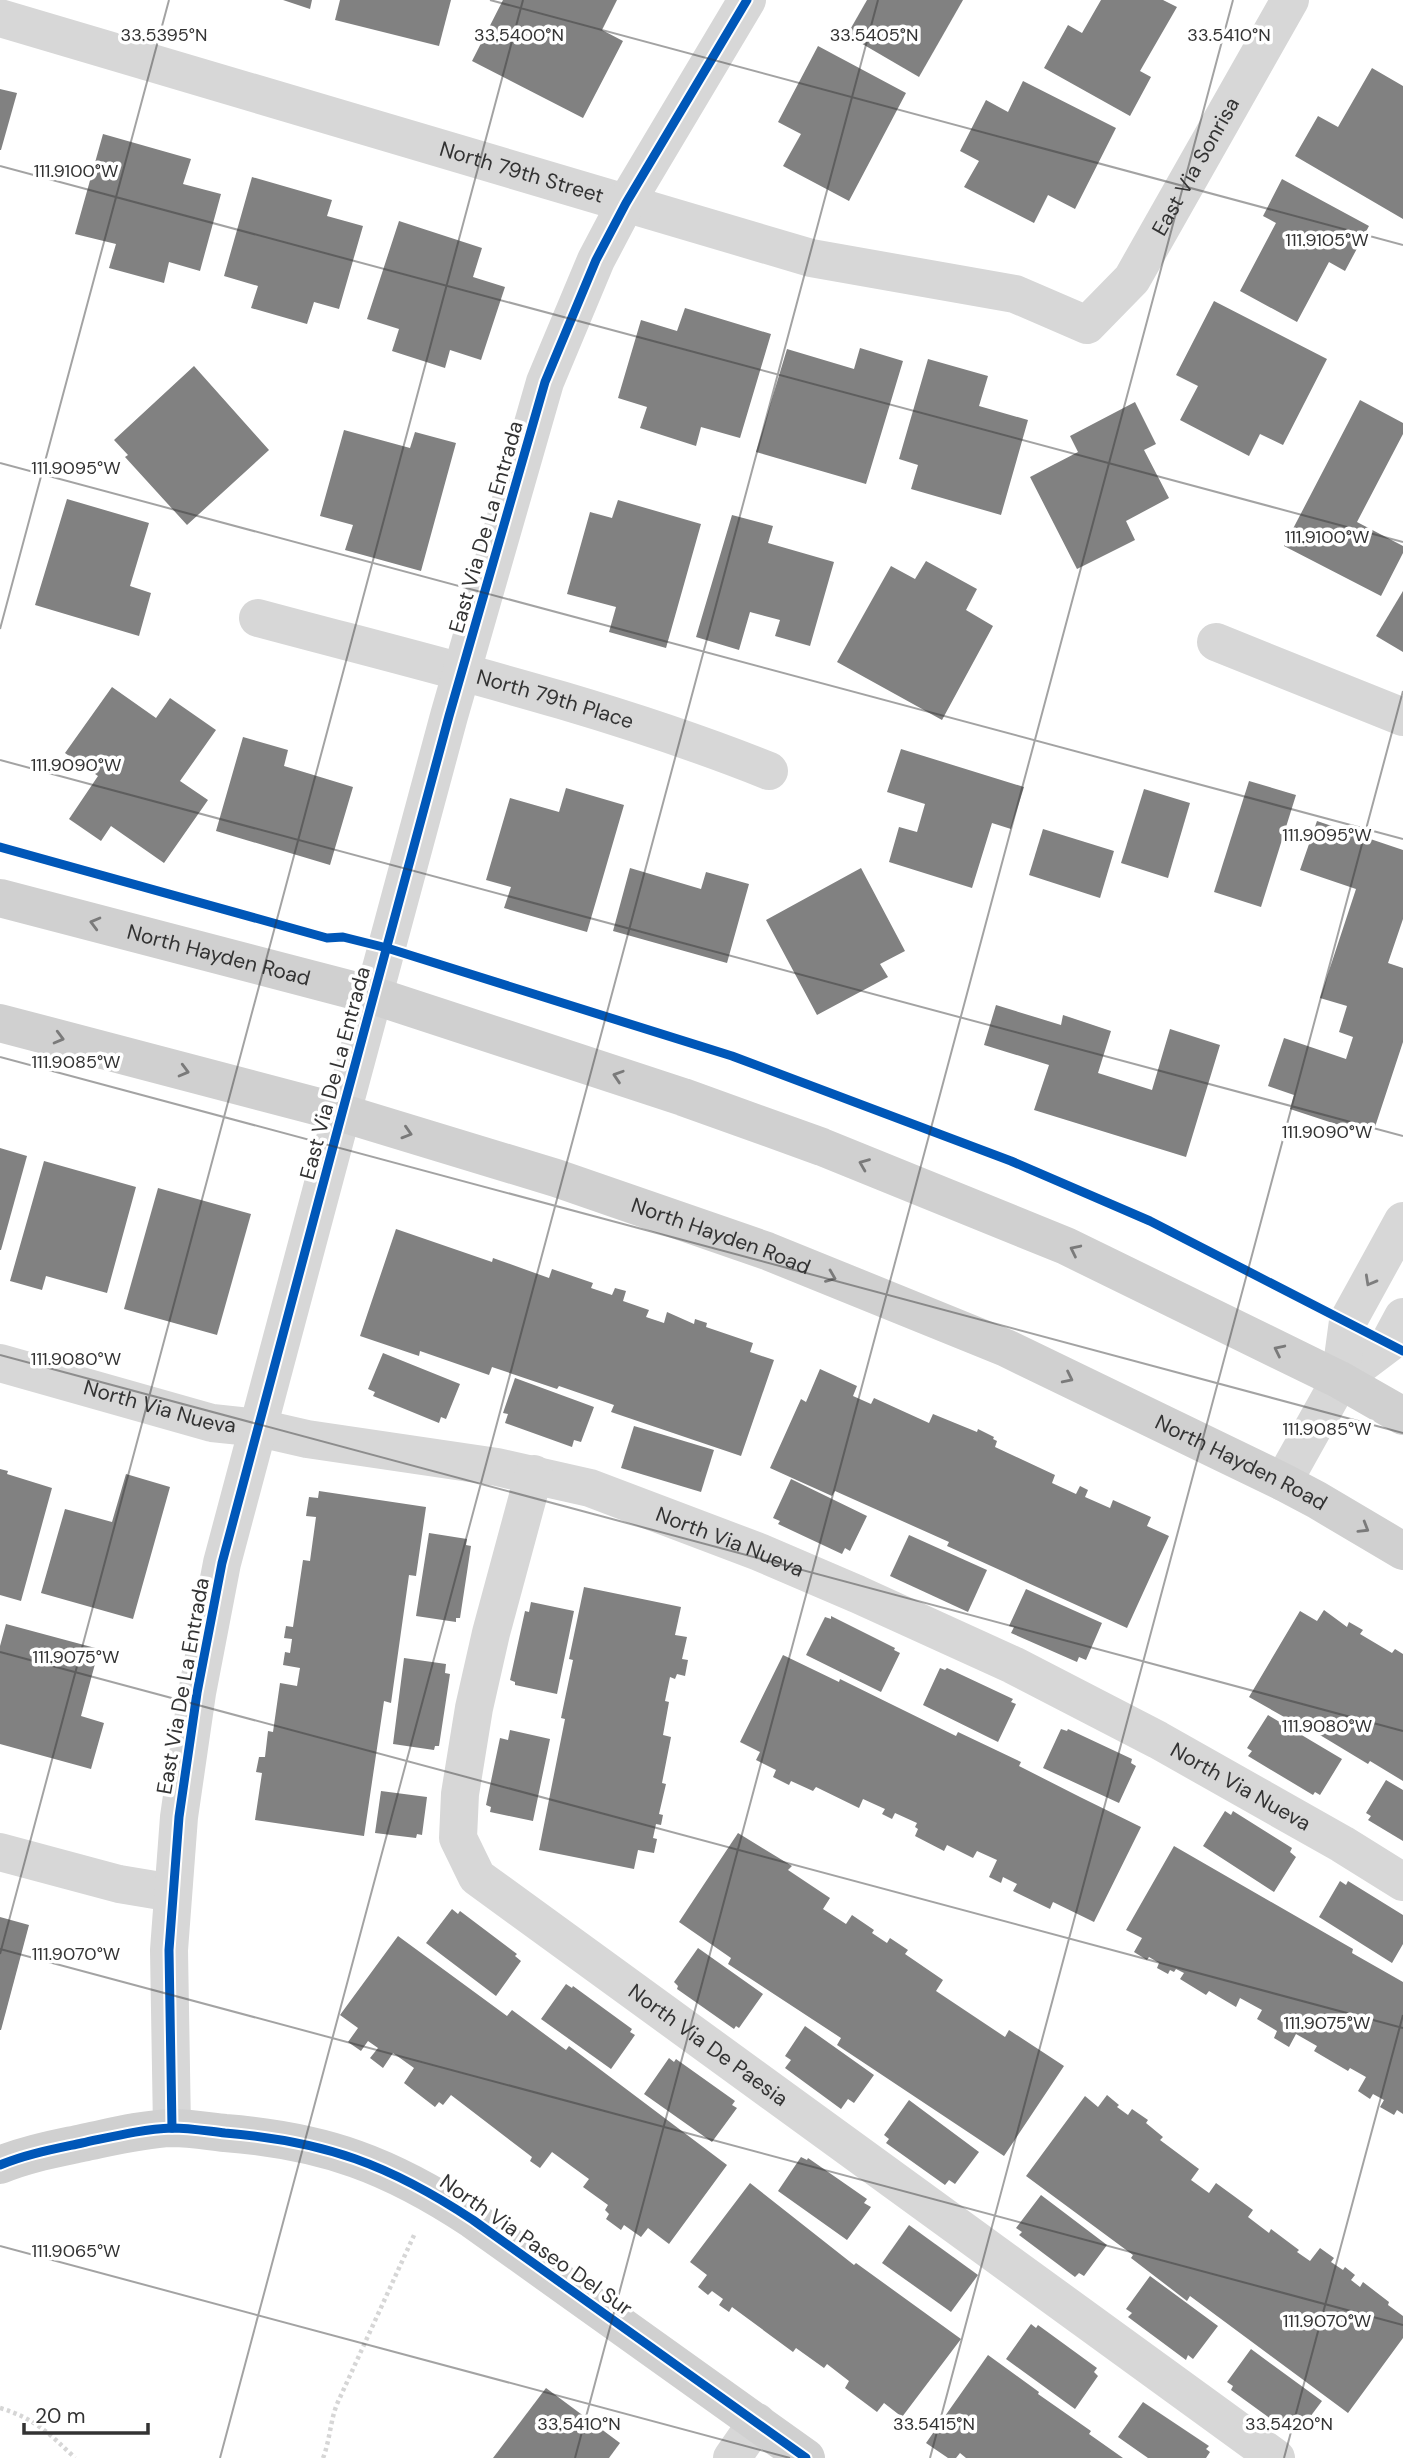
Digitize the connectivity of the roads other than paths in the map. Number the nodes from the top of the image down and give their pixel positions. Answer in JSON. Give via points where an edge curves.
{"nodes":[{"id":1,"x":747,"y":0,"type":"edge"},
{"id":2,"x":1290,"y":0,"type":"edge"},
{"id":3,"x":0,"y":18,"type":"edge"},
{"id":4,"x":626,"y":203,"type":"junction"},
{"id":5,"x":1087,"y":325,"type":"joint"},
{"id":6,"x":258,"y":618,"type":"dead end"},
{"id":7,"x":1216,"y":642,"type":"dead end"},
{"id":8,"x":462,"y":673,"type":"junction"},
{"id":9,"x":1403,"y":717,"type":"edge"},
{"id":10,"x":769,"y":771,"type":"dead end"},
{"id":11,"x":0,"y":898,"type":"edge"},
{"id":12,"x":374,"y":996,"type":"junction"},
{"id":13,"x":0,"y":1023,"type":"edge"},
{"id":14,"x":342,"y":1113,"type":"junction"},
{"id":15,"x":1403,"y":1222,"type":"edge"},
{"id":16,"x":1403,"y":1317,"type":"edge"},
{"id":17,"x":0,"y":1363,"type":"edge"},
{"id":18,"x":1340,"y":1380,"type":"junction"},
{"id":19,"x":1403,"y":1416,"type":"edge"},
{"id":20,"x":259,"y":1428,"type":"junction"},
{"id":21,"x":534,"y":1474,"type":"junction"},
{"id":22,"x":1283,"y":1482,"type":"junction"},
{"id":23,"x":1403,"y":1551,"type":"edge"},
{"id":24,"x":0,"y":1852,"type":"edge"},
{"id":25,"x":1403,"y":1882,"type":"edge"},
{"id":26,"x":173,"y":1893,"type":"junction"},
{"id":27,"x":172,"y":2128,"type":"junction"},
{"id":28,"x":0,"y":2165,"type":"edge"},
{"id":29,"x":757,"y":2422,"type":"junction"},
{"id":30,"x":732,"y":2458,"type":"edge"},
{"id":31,"x":806,"y":2458,"type":"edge"},
{"id":32,"x":1276,"y":2458,"type":"edge"}],
"edges":[{"from":1,"to":4,"type":"street","name":"East Via De La Entrada"},
{"from":2,"to":5,"type":"street","name":"East Via Sonrisa","via":[[1132,279]]},
{"from":3,"to":4,"type":"street","name":"North 79th Street"},
{"from":4,"to":5,"type":"street","name":"North 79th Street","via":[[811,258],[1015,294]]},
{"from":4,"to":8,"type":"street","name":"East Via De La Entrada","via":[[596,260],[545,382]]},
{"from":6,"to":8,"type":"street","name":"North 79th Place"},
{"from":7,"to":9,"type":"street"},
{"from":8,"to":10,"type":"street","name":"North 79th Place","via":[[701,744]]},
{"from":8,"to":12,"type":"street","name":"East Via De La Entrada"},
{"from":12,"to":11,"type":"main road","name":"North Hayden Road","one_way":true},
{"from":12,"to":14,"type":"street","name":"East Via De La Entrada"},
{"from":18,"to":12,"type":"main road","name":"North Hayden Road","one_way":true,"via":[[1066,1246],[951,1198],[683,1097]]},
{"from":13,"to":14,"type":"main road","name":"North Hayden Road","one_way":true},
{"from":14,"to":20,"type":"street","name":"East Via De La Entrada"},
{"from":14,"to":22,"type":"main road","name":"North Hayden Road","one_way":true,"via":[[556,1178],[767,1251],[1006,1348]]},
{"from":15,"to":18,"type":"street","one_way":true,"via":[[1348,1321]]},
{"from":16,"to":18,"type":"street","via":[[1389,1343]]},
{"from":17,"to":20,"type":"street","name":"North Via Nueva","via":[[212,1423]]},
{"from":18,"to":19,"type":"main road","name":"North Hayden Road"},
{"from":18,"to":22,"type":"street"},
{"from":20,"to":21,"type":"street","name":"North Via Nueva"},
{"from":20,"to":26,"type":"street","name":"East Via De La Entrada","via":[[222,1563],[197,1693]]},
{"from":21,"to":25,"type":"street","name":"North Via Nueva","via":[[590,1488],[759,1552],[1013,1665],[1158,1740]]},
{"from":21,"to":32,"type":"street","name":"North Via De Paesia","via":[[491,1633],[460,1794],[458,1838],[477,1877]]},
{"from":22,"to":23,"type":"main road","name":"North Hayden Road","one_way":true},
{"from":24,"to":26,"type":"street","via":[[119,1884]]},
{"from":26,"to":27,"type":"street","name":"East Via De La Entrada","via":[[169,1950]]},
{"from":27,"to":28,"type":"main road","via":[[34,2153]]},
{"from":27,"to":29,"type":"main road","name":"North Via Paseo Del Sur","via":[[280,2139],[341,2152],[430,2191]]},
{"from":29,"to":30,"type":"street"},
{"from":29,"to":31,"type":"main road","name":"North Via Paseo Del Sur"}]}
